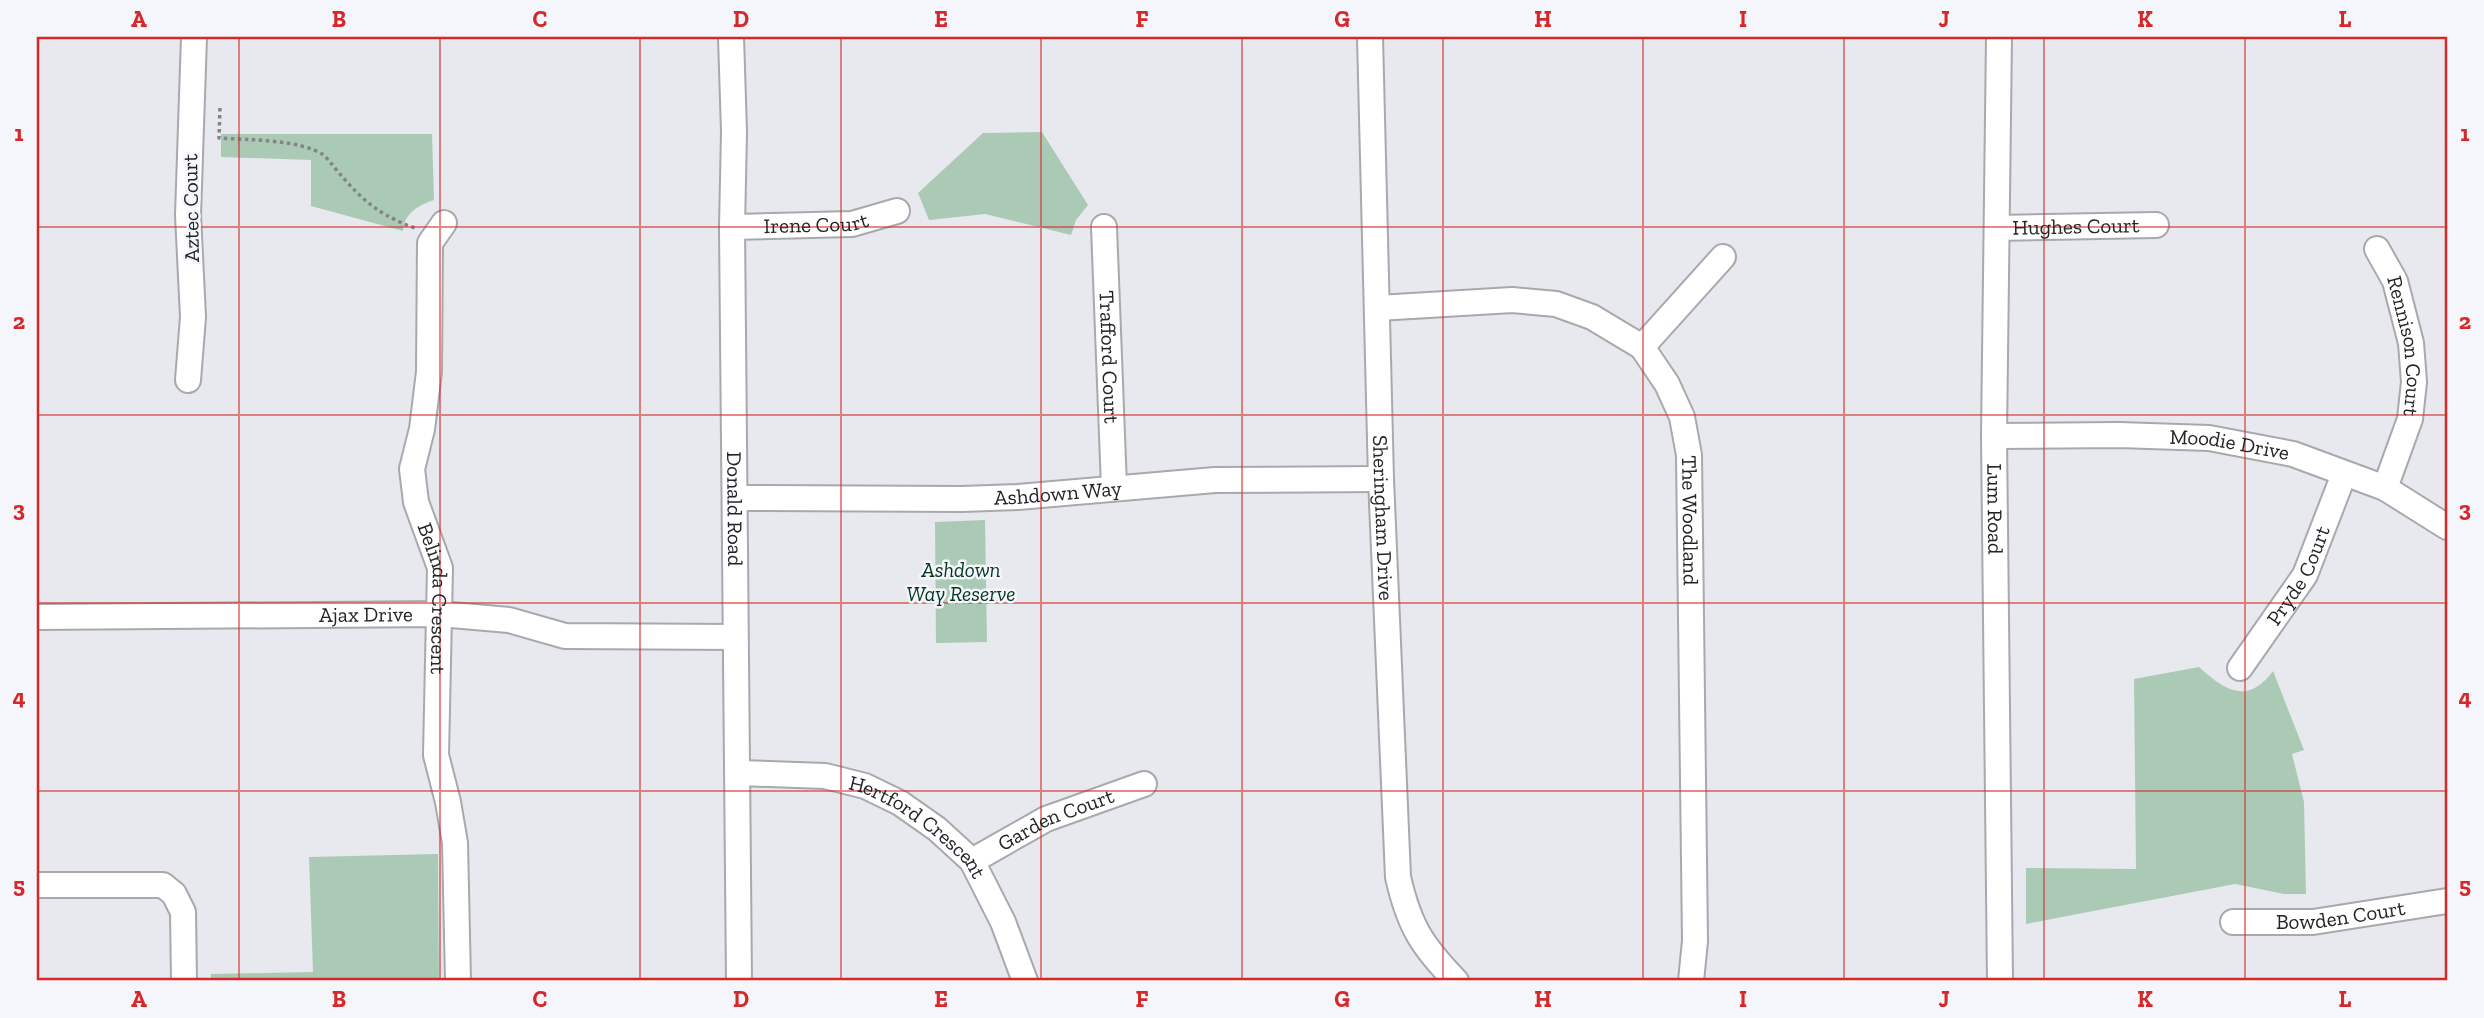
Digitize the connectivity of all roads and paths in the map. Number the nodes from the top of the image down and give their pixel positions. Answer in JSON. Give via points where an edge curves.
{"nodes":[{"id":1,"x":194,"y":37,"type":"edge"},
{"id":2,"x":731,"y":37,"type":"edge"},
{"id":3,"x":1370,"y":37,"type":"edge"},
{"id":4,"x":1999,"y":37,"type":"edge"},
{"id":5,"x":220,"y":108,"type":"dead end"},
{"id":6,"x":897,"y":211,"type":"dead end"},
{"id":7,"x":2156,"y":225,"type":"dead end"},
{"id":8,"x":732,"y":227,"type":"junction"},
{"id":9,"x":1104,"y":227,"type":"dead end"},
{"id":10,"x":1997,"y":228,"type":"junction"},
{"id":11,"x":439,"y":229,"type":"joint"},
{"id":12,"x":2377,"y":249,"type":"dead end"},
{"id":13,"x":1724,"y":257,"type":"dead end"},
{"id":14,"x":1378,"y":308,"type":"junction"},
{"id":15,"x":1642,"y":347,"type":"junction"},
{"id":16,"x":188,"y":380,"type":"dead end"},
{"id":17,"x":1994,"y":436,"type":"junction"},
{"id":18,"x":2344,"y":474,"type":"junction"},
{"id":19,"x":1381,"y":479,"type":"junction"},
{"id":20,"x":1114,"y":487,"type":"junction"},
{"id":21,"x":2385,"y":488,"type":"junction"},
{"id":22,"x":736,"y":498,"type":"junction"},
{"id":23,"x":2447,"y":527,"type":"edge"},
{"id":24,"x":440,"y":614,"type":"junction"},
{"id":25,"x":37,"y":617,"type":"edge"},
{"id":26,"x":735,"y":637,"type":"junction"},
{"id":27,"x":2240,"y":668,"type":"dead end"},
{"id":28,"x":738,"y":772,"type":"junction"},
{"id":29,"x":1144,"y":784,"type":"dead end"},
{"id":30,"x":972,"y":861,"type":"junction"},
{"id":31,"x":37,"y":885,"type":"edge"},
{"id":32,"x":2447,"y":901,"type":"edge"},
{"id":33,"x":2233,"y":922,"type":"dead end"},
{"id":34,"x":184,"y":981,"type":"edge"},
{"id":35,"x":458,"y":981,"type":"edge"},
{"id":36,"x":739,"y":981,"type":"edge"},
{"id":37,"x":1025,"y":981,"type":"edge"},
{"id":38,"x":1456,"y":981,"type":"edge"},
{"id":39,"x":1691,"y":981,"type":"edge"},
{"id":40,"x":2000,"y":981,"type":"edge"}],
"edges":[{"from":1,"to":16,"type":"street","name":"Aztec Court","via":[[188,215],[193,317]]},
{"from":2,"to":8,"type":"street","name":"Donald Road"},
{"from":3,"to":14,"type":"street","name":"Sheringham Drive"},
{"from":4,"to":10,"type":"street","name":"Lum Road"},
{"from":5,"to":11,"type":"path","via":[[219,138],[317,150],[373,209],[407,225]]},
{"from":6,"to":8,"type":"street","name":"Irene Court","via":[[852,224]]},
{"from":7,"to":10,"type":"street","name":"Hughes Court"},
{"from":8,"to":22,"type":"street","name":"Donald Road"},
{"from":9,"to":20,"type":"street","name":"Trafford Court"},
{"from":10,"to":17,"type":"street","name":"Lum Road"},
{"from":11,"to":24,"type":"street","name":"Belinda Crescent","via":[[430,243],[429,372],[412,469],[416,502],[440,568]]},
{"from":12,"to":21,"type":"street","name":"Rennison Court","via":[[2395,281],[2411,343],[2414,382],[2410,419]]},
{"from":13,"to":15,"type":"street"},
{"from":14,"to":15,"type":"street","name":"The Woodland","via":[[1512,300],[1556,304],[1592,317]]},
{"from":14,"to":19,"type":"street","name":"Sheringham Drive"},
{"from":15,"to":39,"type":"street","name":"The Woodland","via":[[1682,417],[1689,456],[1695,941]]},
{"from":17,"to":18,"type":"street","name":"Moodie Drive","via":[[2209,438],[2293,454]]},
{"from":17,"to":40,"type":"street","name":"Lum Road"},
{"from":18,"to":21,"type":"street","name":"Moodie Drive"},
{"from":18,"to":27,"type":"street","name":"Pryde Court","via":[[2305,575]]},
{"from":19,"to":20,"type":"street","name":"Ashdown Way","via":[[1215,480]]},
{"from":19,"to":38,"type":"street","name":"Sheringham Drive","via":[[1398,877],[1415,931]]},
{"from":20,"to":22,"type":"street","name":"Ashdown Way","via":[[962,499]]},
{"from":21,"to":23,"type":"street","name":"Moodie Drive"},
{"from":22,"to":26,"type":"street","name":"Donald Road"},
{"from":24,"to":25,"type":"street","name":"Ajax Drive"},
{"from":24,"to":26,"type":"street","name":"Ajax Drive","via":[[509,620],[565,636]]},
{"from":24,"to":35,"type":"street","name":"Belinda Crescent","via":[[436,755],[456,843]]},
{"from":26,"to":28,"type":"street","name":"Donald Road"},
{"from":28,"to":30,"type":"street","name":"Hertford Crescent","via":[[825,776],[865,786],[900,803]]},
{"from":28,"to":36,"type":"street","name":"Donald Road"},
{"from":29,"to":30,"type":"street","name":"Garden Court","via":[[1046,819]]},
{"from":30,"to":37,"type":"street","name":"Hertford Crescent","via":[[1003,922]]},
{"from":31,"to":34,"type":"street","via":[[163,885],[183,912]]},
{"from":32,"to":33,"type":"street","name":"Bowden Court","via":[[2313,922]]}]}
